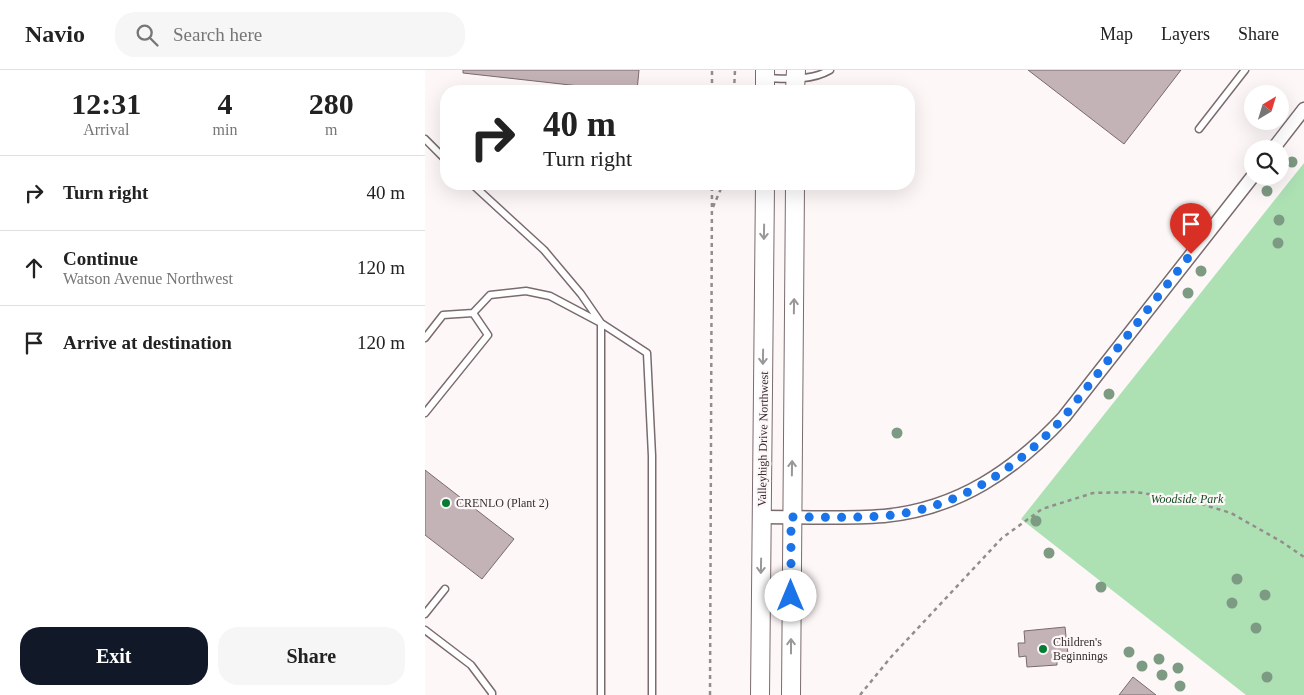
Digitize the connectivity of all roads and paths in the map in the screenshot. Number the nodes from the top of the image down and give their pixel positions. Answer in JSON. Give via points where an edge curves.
{"nodes":[{"id":1,"x":712,"y":70,"type":"edge"},
{"id":2,"x":735,"y":70,"type":"edge"},
{"id":3,"x":830,"y":70,"type":"edge"},
{"id":4,"x":1245,"y":70,"type":"edge"},
{"id":5,"x":765,"y":80,"type":"edge"},
{"id":6,"x":795,"y":80,"type":"edge"},
{"id":7,"x":712,"y":85,"type":"edge"},
{"id":8,"x":734,"y":85,"type":"edge"},
{"id":9,"x":1304,"y":109,"type":"edge"},
{"id":10,"x":1199,"y":129,"type":"dead end"},
{"id":11,"x":425,"y":139,"type":"edge"},
{"id":12,"x":1280,"y":140,"type":"edge"},
{"id":13,"x":440,"y":154,"type":"edge"},
{"id":14,"x":1246,"y":185,"type":"edge"},
{"id":15,"x":479,"y":190,"type":"edge"},
{"id":16,"x":712,"y":190,"type":"edge"},
{"id":17,"x":721,"y":190,"type":"edge"},
{"id":18,"x":765,"y":190,"type":"edge"},
{"id":19,"x":795,"y":190,"type":"edge"},
{"id":20,"x":713,"y":209,"type":"junction"},
{"id":21,"x":473,"y":313,"type":"junction"},
{"id":22,"x":601,"y":323,"type":"junction"},
{"id":23,"x":425,"y":338,"type":"edge"},
{"id":24,"x":425,"y":413,"type":"edge"},
{"id":25,"x":762,"y":517,"type":"junction"},
{"id":26,"x":791,"y":517,"type":"junction"},
{"id":27,"x":1304,"y":557,"type":"edge"},
{"id":28,"x":445,"y":589,"type":"dead end"},
{"id":29,"x":425,"y":614,"type":"edge"},
{"id":30,"x":425,"y":630,"type":"edge"},
{"id":31,"x":491,"y":695,"type":"edge"},
{"id":32,"x":601,"y":695,"type":"edge"},
{"id":33,"x":652,"y":695,"type":"edge"},
{"id":34,"x":710,"y":695,"type":"edge"},
{"id":35,"x":760,"y":695,"type":"edge"},
{"id":36,"x":791,"y":695,"type":"edge"},
{"id":37,"x":860,"y":695,"type":"edge"}],
"edges":[{"from":1,"to":7,"type":"path"},
{"from":2,"to":8,"type":"path"},
{"from":3,"to":6,"type":"lane"},
{"from":4,"to":10,"type":"lane"},
{"from":5,"to":6,"type":"lane"},
{"from":9,"to":12,"type":"street"},
{"from":11,"to":13,"type":"lane"},
{"from":14,"to":26,"type":"street","via":[[1082,395],[1047,435],[1011,467],[977,488],[923,509],[885,516]]},
{"from":15,"to":22,"type":"lane","via":[[544,250]]},
{"from":16,"to":20,"type":"path"},
{"from":17,"to":20,"type":"path"},
{"from":18,"to":25,"type":"main road","name":"Valleyhigh Drive Northwest","one_way":true},
{"from":26,"to":19,"type":"main road","one_way":true},
{"from":20,"to":34,"type":"path"},
{"from":21,"to":22,"type":"lane","via":[[490,295],[526,291],[550,296]]},
{"from":21,"to":23,"type":"lane","via":[[443,315]]},
{"from":21,"to":24,"type":"lane","via":[[488,335]]},
{"from":22,"to":32,"type":"lane"},
{"from":22,"to":33,"type":"lane","via":[[647,353],[652,456]]},
{"from":25,"to":26,"type":"street"},
{"from":25,"to":35,"type":"main road","name":"Valleyhigh Drive Northwest","one_way":true},
{"from":36,"to":26,"type":"main road","one_way":true},
{"from":27,"to":37,"type":"path","via":[[1231,513],[1196,502],[1135,492],[1093,493],[1042,509],[1002,538]]},
{"from":28,"to":29,"type":"lane"},
{"from":30,"to":31,"type":"lane","via":[[471,665]]}]}
